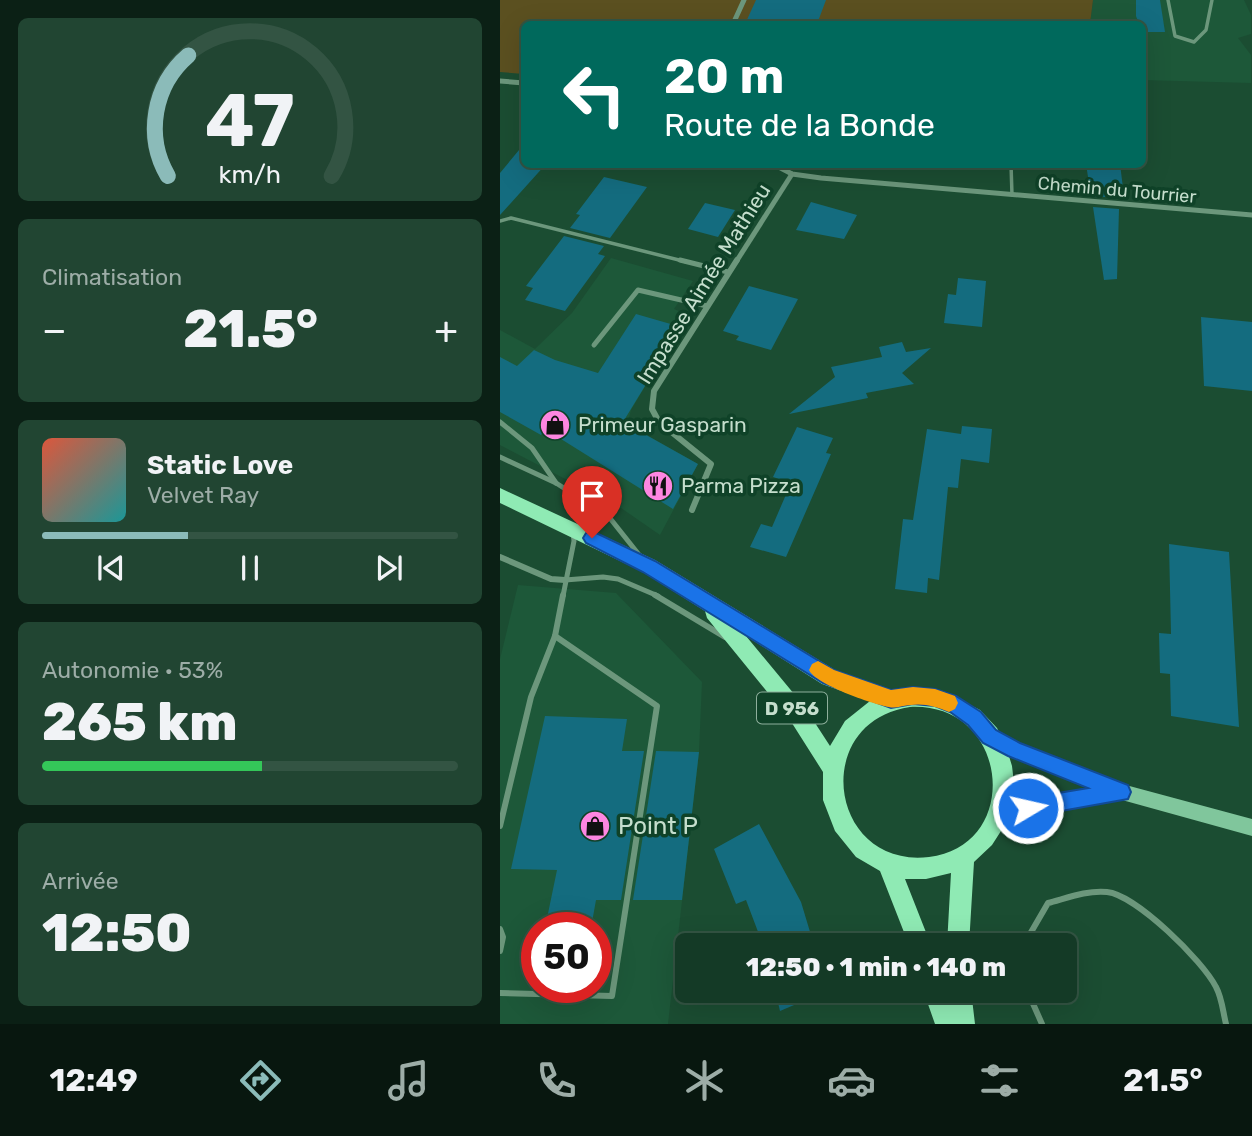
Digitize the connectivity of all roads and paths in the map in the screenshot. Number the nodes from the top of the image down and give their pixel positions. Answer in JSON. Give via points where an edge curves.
{"nodes":[{"id":1,"x":744,"y":0,"type":"edge"},
{"id":2,"x":1168,"y":0,"type":"edge"},
{"id":3,"x":1212,"y":0,"type":"edge"},
{"id":4,"x":734,"y":21,"type":"edge"},
{"id":5,"x":500,"y":81,"type":"edge"},
{"id":6,"x":521,"y":83,"type":"edge"},
{"id":7,"x":781,"y":168,"type":"edge"},
{"id":8,"x":1011,"y":168,"type":"edge"},
{"id":9,"x":792,"y":174,"type":"junction"},
{"id":10,"x":1012,"y":195,"type":"junction"},
{"id":11,"x":1251,"y":215,"type":"edge"},
{"id":12,"x":500,"y":221,"type":"edge"},
{"id":13,"x":728,"y":272,"type":"junction"},
{"id":14,"x":707,"y":306,"type":"junction"},
{"id":15,"x":594,"y":345,"type":"dead end"},
{"id":16,"x":500,"y":422,"type":"edge"},
{"id":17,"x":500,"y":457,"type":"edge"},
{"id":18,"x":556,"y":482,"type":"junction"},
{"id":19,"x":500,"y":495,"type":"edge"},
{"id":20,"x":692,"y":510,"type":"dead end"},
{"id":21,"x":572,"y":528,"type":"junction"},
{"id":22,"x":500,"y":558,"type":"edge"},
{"id":23,"x":649,"y":566,"type":"junction"},
{"id":24,"x":565,"y":580,"type":"junction"},
{"id":25,"x":706,"y":603,"type":"junction"},
{"id":26,"x":555,"y":636,"type":"junction"},
{"id":27,"x":745,"y":649,"type":"junction"},
{"id":28,"x":891,"y":699,"type":"junction"},
{"id":29,"x":989,"y":736,"type":"junction"},
{"id":30,"x":834,"y":771,"type":"junction"},
{"id":31,"x":1122,"y":792,"type":"junction"},
{"id":32,"x":996,"y":821,"type":"junction"},
{"id":33,"x":500,"y":826,"type":"edge"},
{"id":34,"x":1251,"y":828,"type":"edge"},
{"id":35,"x":963,"y":859,"type":"junction"},
{"id":36,"x":889,"y":865,"type":"junction"},
{"id":37,"x":500,"y":929,"type":"edge"},
{"id":38,"x":915,"y":933,"type":"edge"},
{"id":39,"x":959,"y":933,"type":"edge"},
{"id":40,"x":1031,"y":933,"type":"edge"},
{"id":41,"x":500,"y":951,"type":"edge"},
{"id":42,"x":500,"y":993,"type":"edge"},
{"id":43,"x":938,"y":1003,"type":"edge"},
{"id":44,"x":961,"y":1003,"type":"edge"},
{"id":45,"x":1033,"y":1003,"type":"edge"},
{"id":46,"x":947,"y":1024,"type":"edge"},
{"id":47,"x":963,"y":1024,"type":"edge"},
{"id":48,"x":1042,"y":1024,"type":"edge"},
{"id":49,"x":1226,"y":1024,"type":"edge"}],
"edges":[{"from":1,"to":4,"type":"street"},
{"from":2,"to":3,"type":"lane","via":[[1176,36],[1194,42],[1207,30]]},
{"from":5,"to":6,"type":"street"},
{"from":7,"to":9,"type":"street","name":"Chemin du Tourrier"},
{"from":8,"to":10,"type":"lane"},
{"from":9,"to":10,"type":"street","name":"Chemin du Tourrier"},
{"from":9,"to":13,"type":"street","name":"Impasse Aimée Mathieu"},
{"from":10,"to":11,"type":"street","name":"Chemin du Tourrier"},
{"from":12,"to":13,"type":"lane","via":[[511,218]]},
{"from":13,"to":14,"type":"street","name":"Impasse Aimée Mathieu"},
{"from":14,"to":15,"type":"lane","via":[[638,290]]},
{"from":14,"to":20,"type":"street","name":"Impasse Aimée Mathieu","via":[[654,391],[652,409],[659,422],[711,464]]},
{"from":16,"to":18,"type":"lane","via":[[534,449]]},
{"from":17,"to":18,"type":"lane"},
{"from":18,"to":23,"type":"lane","via":[[608,517]]},
{"from":19,"to":21,"type":"main road","number":"D 956"},
{"from":21,"to":23,"type":"main road","number":"D 956"},
{"from":21,"to":24,"type":"lane","via":[[574,541]]},
{"from":22,"to":24,"type":"street"},
{"from":23,"to":25,"type":"main road","number":"D 956"},
{"from":24,"to":26,"type":"lane"},
{"from":24,"to":27,"type":"lane","via":[[602,577],[626,583]]},
{"from":25,"to":27,"type":"main road","number":"D 956"},
{"from":25,"to":28,"type":"main road","number":"D 956","via":[[829,677]]},
{"from":26,"to":33,"type":"lane","via":[[531,697]]},
{"from":26,"to":42,"type":"lane","via":[[657,706],[612,996]]},
{"from":27,"to":30,"type":"main road","number":"D 956","via":[[802,721]]},
{"from":28,"to":29,"type":"main road","via":[[913,695],[945,701],[974,719]]},
{"from":28,"to":30,"type":"main road","via":[[852,726]]},
{"from":29,"to":31,"type":"main road"},
{"from":29,"to":32,"type":"main road","via":[[1001,763],[1003,793]]},
{"from":30,"to":36,"type":"main road","via":[[840,816],[852,836]]},
{"from":31,"to":32,"type":"main road","via":[[1028,808]]},
{"from":31,"to":34,"type":"main road"},
{"from":32,"to":35,"type":"main road","via":[[982,843]]},
{"from":35,"to":36,"type":"main road","via":[[939,869],[914,871]]},
{"from":35,"to":39,"type":"main road"},
{"from":36,"to":38,"type":"main road"},
{"from":37,"to":41,"type":"lane"},
{"from":40,"to":49,"type":"lane","via":[[1048,903],[1111,893],[1176,939],[1216,986]]},
{"from":43,"to":46,"type":"main road"},
{"from":44,"to":47,"type":"main road"},
{"from":45,"to":48,"type":"lane"}]}
